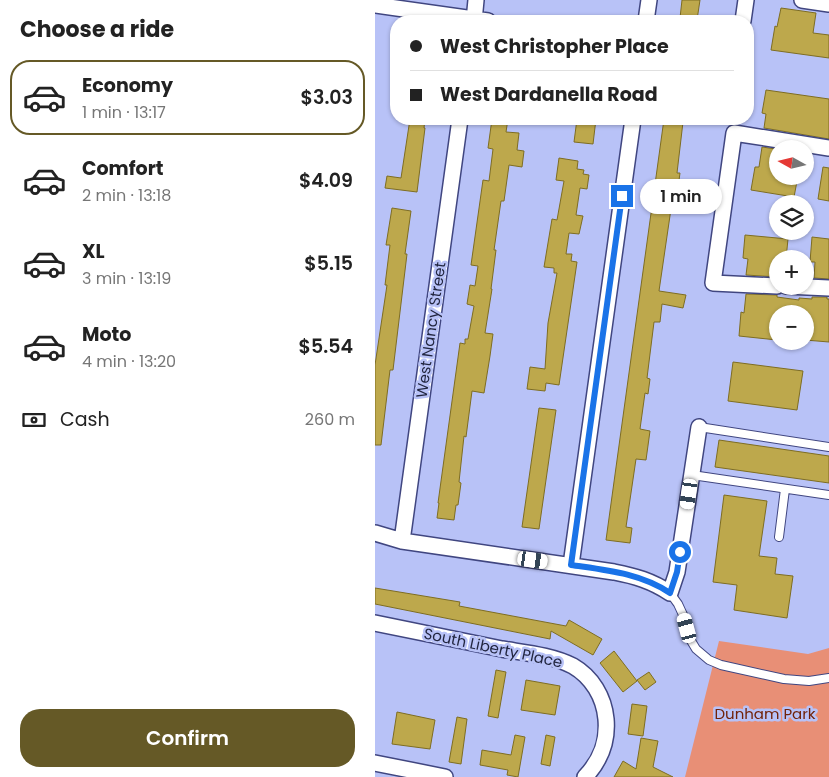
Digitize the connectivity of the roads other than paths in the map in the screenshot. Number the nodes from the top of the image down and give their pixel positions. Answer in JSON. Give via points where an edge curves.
{"nodes":[{"id":1,"x":477,"y":0,"type":"edge"},
{"id":2,"x":649,"y":0,"type":"edge"},
{"id":3,"x":746,"y":0,"type":"edge"},
{"id":4,"x":803,"y":0,"type":"edge"},
{"id":5,"x":829,"y":4,"type":"edge"},
{"id":6,"x":375,"y":5,"type":"edge"},
{"id":7,"x":440,"y":15,"type":"edge"},
{"id":8,"x":478,"y":15,"type":"edge"},
{"id":9,"x":647,"y":15,"type":"edge"},
{"id":10,"x":744,"y":15,"type":"edge"},
{"id":11,"x":459,"y":125,"type":"edge"},
{"id":12,"x":632,"y":125,"type":"edge"},
{"id":13,"x":734,"y":126,"type":"edge"},
{"id":14,"x":829,"y":148,"type":"edge"},
{"id":15,"x":769,"y":286,"type":"edge"},
{"id":16,"x":814,"y":287,"type":"edge"},
{"id":17,"x":829,"y":288,"type":"edge"},
{"id":18,"x":699,"y":427,"type":"joint"},
{"id":19,"x":829,"y":447,"type":"edge"},
{"id":20,"x":692,"y":475,"type":"junction"},
{"id":21,"x":785,"y":489,"type":"junction"},
{"id":22,"x":829,"y":495,"type":"edge"},
{"id":23,"x":375,"y":532,"type":"edge"},
{"id":24,"x":779,"y":537,"type":"dead end"},
{"id":25,"x":402,"y":541,"type":"junction"},
{"id":26,"x":571,"y":565,"type":"junction"},
{"id":27,"x":670,"y":593,"type":"junction"},
{"id":28,"x":375,"y":623,"type":"edge"},
{"id":29,"x":829,"y":678,"type":"edge"},
{"id":30,"x":375,"y":763,"type":"edge"},
{"id":31,"x":445,"y":777,"type":"edge"},
{"id":32,"x":585,"y":777,"type":"edge"}],
"edges":[{"from":1,"to":8,"type":"street"},
{"from":2,"to":9,"type":"street"},
{"from":3,"to":10,"type":"street"},
{"from":4,"to":5,"type":"street"},
{"from":6,"to":7,"type":"street"},
{"from":11,"to":25,"type":"street","name":"West Nancy Street"},
{"from":12,"to":26,"type":"street"},
{"from":13,"to":14,"type":"street"},
{"from":13,"to":15,"type":"street","via":[[713,283]]},
{"from":16,"to":17,"type":"street"},
{"from":18,"to":19,"type":"lane"},
{"from":18,"to":20,"type":"street"},
{"from":20,"to":21,"type":"lane"},
{"from":20,"to":27,"type":"street","via":[[677,572]]},
{"from":21,"to":22,"type":"lane"},
{"from":21,"to":24,"type":"lane"},
{"from":23,"to":25,"type":"street"},
{"from":25,"to":26,"type":"street"},
{"from":26,"to":27,"type":"street","via":[[641,578]]},
{"from":27,"to":29,"type":"lane","via":[[684,616],[690,639],[709,660],[784,679],[809,681]]},
{"from":28,"to":32,"type":"street","name":"South Liberty Place","via":[[545,656],[573,666],[584,674],[601,698],[607,726],[606,742],[600,757]]},
{"from":30,"to":31,"type":"street"}]}
